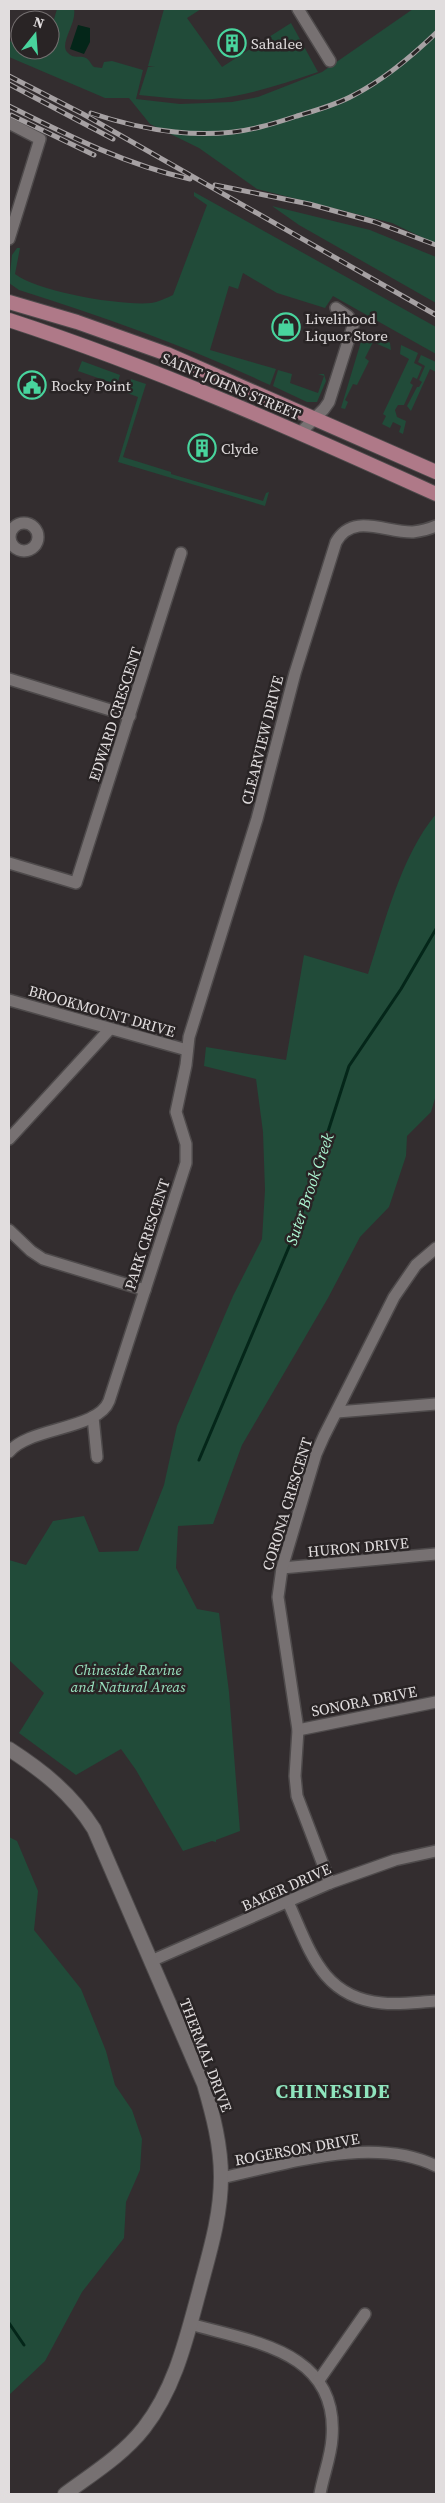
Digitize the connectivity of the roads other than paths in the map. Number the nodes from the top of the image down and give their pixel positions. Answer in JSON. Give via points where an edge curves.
{"nodes":[{"id":1,"x":298,"y":9,"type":"edge"},
{"id":2,"x":330,"y":61,"type":"dead end"},
{"id":3,"x":9,"y":123,"type":"edge"},
{"id":4,"x":9,"y":239,"type":"edge"},
{"id":5,"x":9,"y":302,"type":"edge"},
{"id":6,"x":336,"y":308,"type":"dead end"},
{"id":7,"x":9,"y":320,"type":"edge"},
{"id":8,"x":314,"y":419,"type":"junction"},
{"id":9,"x":301,"y":432,"type":"junction"},
{"id":10,"x":436,"y":472,"type":"edge"},
{"id":11,"x":436,"y":494,"type":"edge"},
{"id":12,"x":436,"y":526,"type":"edge"},
{"id":13,"x":181,"y":553,"type":"dead end"},
{"id":14,"x":9,"y":679,"type":"edge"},
{"id":15,"x":130,"y":716,"type":"junction"},
{"id":16,"x":9,"y":863,"type":"edge"},
{"id":17,"x":9,"y":1000,"type":"edge"},
{"id":18,"x":109,"y":1030,"type":"junction"},
{"id":19,"x":187,"y":1050,"type":"junction"},
{"id":20,"x":9,"y":1138,"type":"edge"},
{"id":21,"x":9,"y":1230,"type":"edge"},
{"id":22,"x":436,"y":1248,"type":"edge"},
{"id":23,"x":145,"y":1290,"type":"junction"},
{"id":24,"x":436,"y":1404,"type":"edge"},
{"id":25,"x":337,"y":1412,"type":"junction"},
{"id":26,"x":93,"y":1417,"type":"junction"},
{"id":27,"x":9,"y":1452,"type":"edge"},
{"id":28,"x":97,"y":1457,"type":"dead end"},
{"id":29,"x":436,"y":1554,"type":"edge"},
{"id":30,"x":282,"y":1568,"type":"junction"},
{"id":31,"x":436,"y":1702,"type":"edge"},
{"id":32,"x":298,"y":1730,"type":"junction"},
{"id":33,"x":9,"y":1749,"type":"edge"},
{"id":34,"x":436,"y":1851,"type":"edge"},
{"id":35,"x":330,"y":1883,"type":"junction"},
{"id":36,"x":288,"y":1902,"type":"junction"},
{"id":37,"x":151,"y":1961,"type":"junction"},
{"id":38,"x":436,"y":2001,"type":"edge"},
{"id":39,"x":436,"y":2166,"type":"edge"},
{"id":40,"x":221,"y":2178,"type":"junction"},
{"id":41,"x":365,"y":2314,"type":"dead end"},
{"id":42,"x":190,"y":2324,"type":"junction"},
{"id":43,"x":319,"y":2380,"type":"junction"},
{"id":44,"x":65,"y":2494,"type":"edge"},
{"id":45,"x":320,"y":2494,"type":"edge"}],
"edges":[{"from":1,"to":2,"type":"street"},
{"from":3,"to":4,"type":"street","via":[[40,140]]},
{"from":5,"to":8,"type":"main road","name":"SAINT JOHNS STREET","via":[[167,354]]},
{"from":6,"to":8,"type":"street","via":[[348,316],[353,326],[329,402]]},
{"from":7,"to":9,"type":"main road","name":"SAINT JOHNS STREET","via":[[131,362]]},
{"from":8,"to":9,"type":"street"},
{"from":8,"to":10,"type":"main road","name":"SAINT JOHNS STREET"},
{"from":9,"to":11,"type":"main road","name":"SAINT JOHNS STREET"},
{"from":12,"to":19,"type":"street","name":"CLEARVIEW DRIVE","via":[[413,532],[355,526],[345,530],[336,542],[295,673],[258,819]]},
{"from":13,"to":15,"type":"street","name":"EDWARD CRESCENT"},
{"from":14,"to":15,"type":"street"},
{"from":15,"to":16,"type":"street","name":"EDWARD CRESCENT","via":[[76,883]]},
{"from":17,"to":18,"type":"street","name":"BROOKMOUNT DRIVE"},
{"from":18,"to":19,"type":"street","name":"BROOKMOUNT DRIVE"},
{"from":18,"to":20,"type":"street"},
{"from":19,"to":23,"type":"street","name":"PARK CRESCENT","via":[[176,1112],[186,1144],[186,1163]]},
{"from":21,"to":23,"type":"street","via":[[43,1259]]},
{"from":22,"to":25,"type":"street","name":"CORONA CRESCENT","via":[[416,1265],[394,1297]]},
{"from":23,"to":26,"type":"street","name":"PARK CRESCENT","via":[[107,1406]]},
{"from":24,"to":25,"type":"street"},
{"from":25,"to":30,"type":"street","name":"CORONA CRESCENT","via":[[316,1454]]},
{"from":26,"to":27,"type":"street","name":"PARK CRESCENT","via":[[31,1438]]},
{"from":26,"to":28,"type":"street"},
{"from":29,"to":30,"type":"street","name":"HURON DRIVE"},
{"from":30,"to":32,"type":"street","name":"CORONA CRESCENT","via":[[279,1606]]},
{"from":31,"to":32,"type":"street","name":"SONORA DRIVE"},
{"from":32,"to":35,"type":"street","name":"CORONA CRESCENT","via":[[296,1796]]},
{"from":33,"to":37,"type":"street","name":"THERMAL DRIVE","via":[[52,1778],[87,1818]]},
{"from":34,"to":35,"type":"street","name":"BAKER DRIVE","via":[[388,1862]]},
{"from":35,"to":36,"type":"street","name":"BAKER DRIVE"},
{"from":36,"to":37,"type":"street","name":"BAKER DRIVE"},
{"from":36,"to":38,"type":"street","via":[[315,1963],[324,1976],[342,1990],[359,1999],[380,2003]]},
{"from":37,"to":40,"type":"street","name":"THERMAL DRIVE","via":[[213,2113]]},
{"from":39,"to":40,"type":"street","name":"ROGERSON DRIVE","via":[[405,2155],[356,2152]]},
{"from":40,"to":42,"type":"street","name":"THERMAL DRIVE","via":[[216,2227]]},
{"from":41,"to":43,"type":"street"},
{"from":42,"to":43,"type":"street","via":[[282,2351],[303,2364]]},
{"from":42,"to":44,"type":"street","name":"THERMAL DRIVE","via":[[182,2356],[170,2384],[144,2428],[126,2447]]},
{"from":43,"to":45,"type":"street","via":[[332,2428]]}]}
